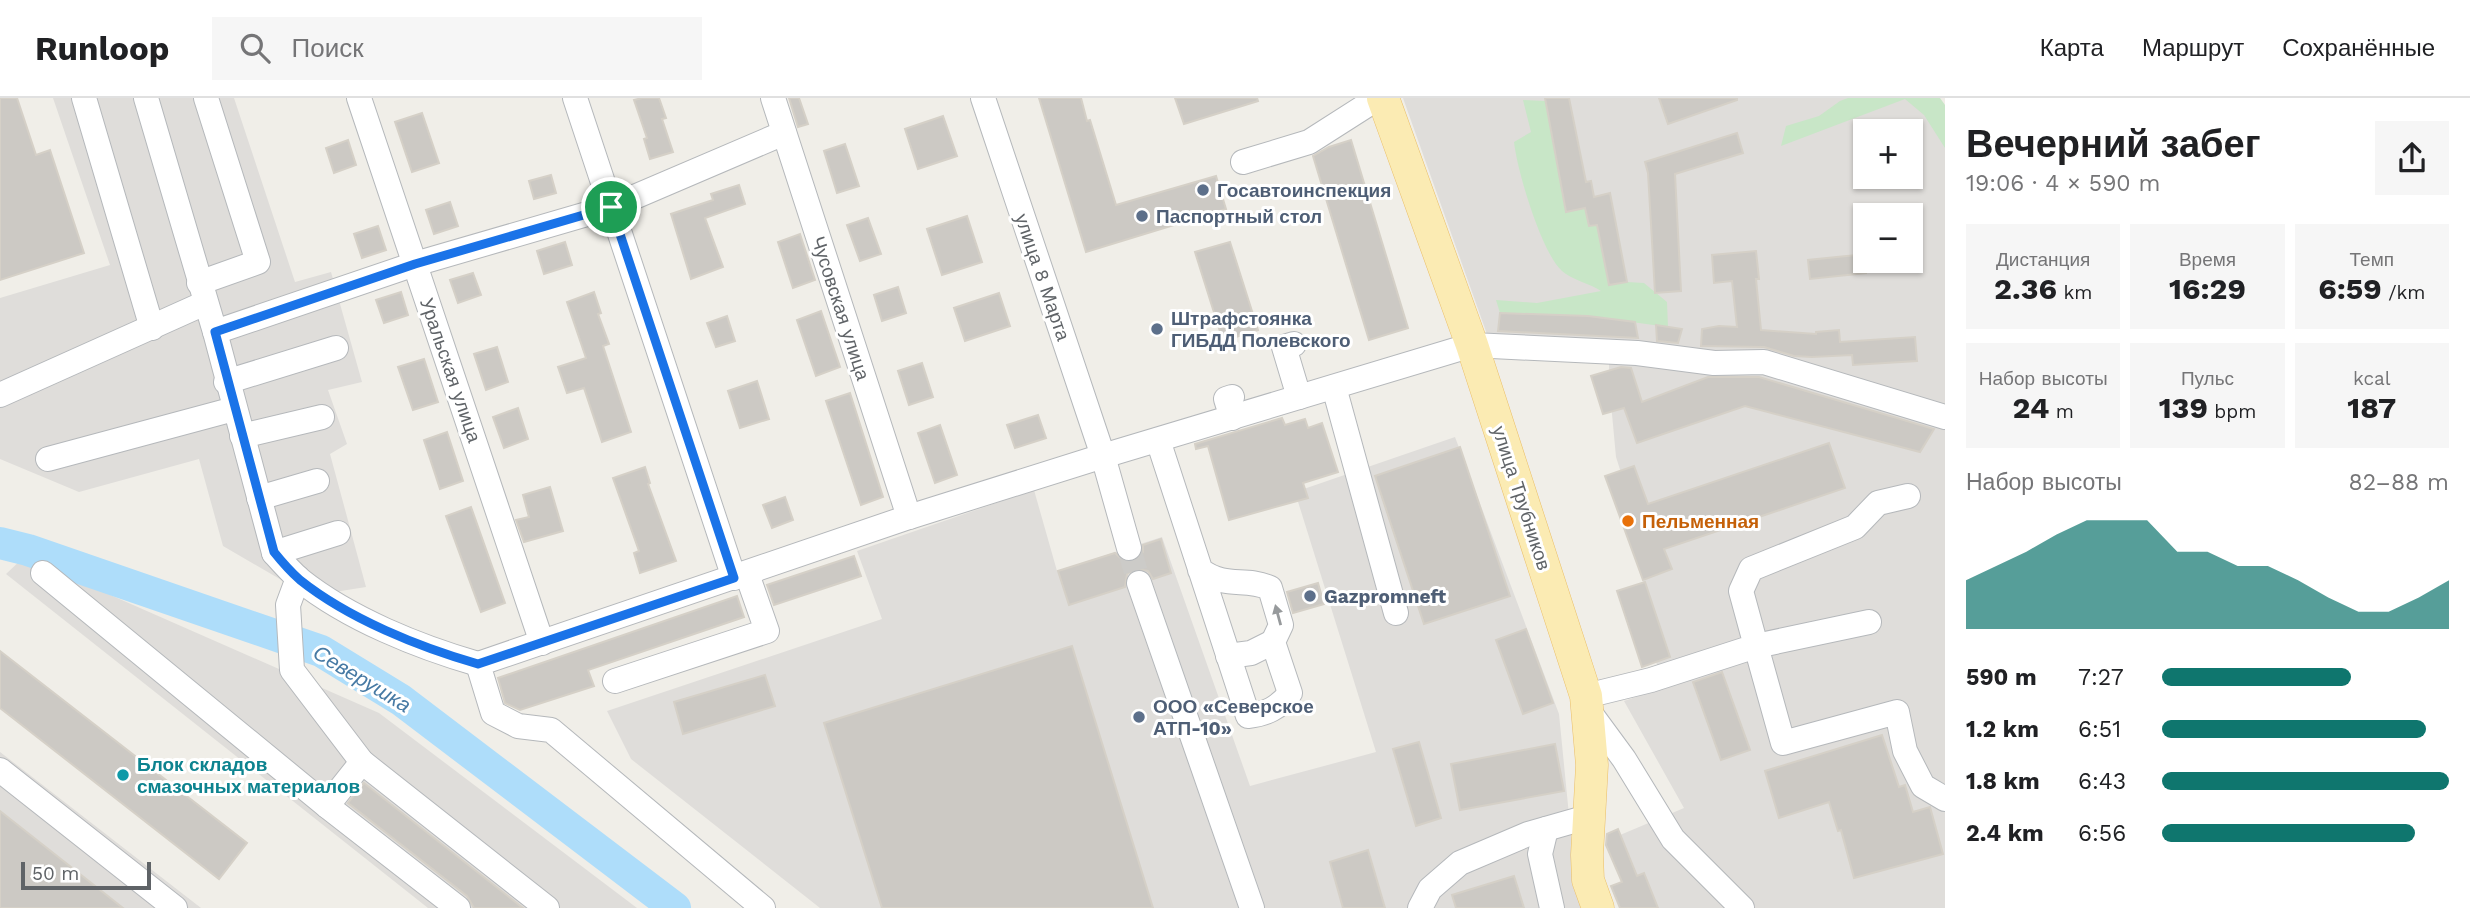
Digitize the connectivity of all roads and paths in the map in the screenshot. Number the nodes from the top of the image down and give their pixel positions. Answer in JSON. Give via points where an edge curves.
{"nodes":[{"id":1,"x":84,"y":98,"type":"edge"},
{"id":2,"x":146,"y":98,"type":"edge"},
{"id":3,"x":206,"y":98,"type":"edge"},
{"id":4,"x":359,"y":98,"type":"edge"},
{"id":5,"x":575,"y":98,"type":"edge"},
{"id":6,"x":773,"y":98,"type":"edge"},
{"id":7,"x":983,"y":98,"type":"edge"},
{"id":8,"x":1381,"y":98,"type":"edge"},
{"id":9,"x":784,"y":133,"type":"junction"},
{"id":10,"x":1243,"y":162,"type":"dead end"},
{"id":11,"x":611,"y":207,"type":"junction"},
{"id":12,"x":415,"y":264,"type":"junction"},
{"id":13,"x":202,"y":293,"type":"junction"},
{"id":14,"x":152,"y":328,"type":"junction"},
{"id":15,"x":215,"y":332,"type":"junction"},
{"id":16,"x":1294,"y":344,"type":"dead end"},
{"id":17,"x":1472,"y":345,"type":"junction"},
{"id":18,"x":336,"y":348,"type":"dead end"},
{"id":19,"x":226,"y":382,"type":"junction"},
{"id":20,"x":1334,"y":387,"type":"junction"},
{"id":21,"x":0,"y":395,"type":"edge"},
{"id":22,"x":1299,"y":397,"type":"junction"},
{"id":23,"x":234,"y":409,"type":"junction"},
{"id":24,"x":322,"y":416,"type":"dead end"},
{"id":25,"x":1945,"y":417,"type":"edge"},
{"id":26,"x":242,"y":436,"type":"junction"},
{"id":27,"x":1158,"y":440,"type":"junction"},
{"id":28,"x":1103,"y":456,"type":"junction"},
{"id":29,"x":48,"y":459,"type":"dead end"},
{"id":30,"x":317,"y":481,"type":"dead end"},
{"id":31,"x":1908,"y":496,"type":"dead end"},
{"id":32,"x":259,"y":498,"type":"junction"},
{"id":33,"x":909,"y":517,"type":"junction"},
{"id":34,"x":338,"y":533,"type":"dead end"},
{"id":35,"x":1129,"y":548,"type":"tunnel mouth"},
{"id":36,"x":274,"y":552,"type":"junction"},
{"id":37,"x":1200,"y":570,"type":"junction"},
{"id":38,"x":43,"y":573,"type":"dead end"},
{"id":39,"x":741,"y":576,"type":"junction"},
{"id":40,"x":298,"y":578,"type":"junction"},
{"id":41,"x":1139,"y":583,"type":"tunnel mouth"},
{"id":42,"x":1396,"y":613,"type":"dead end"},
{"id":43,"x":1869,"y":622,"type":"dead end"},
{"id":44,"x":1273,"y":642,"type":"junction"},
{"id":45,"x":542,"y":643,"type":"junction"},
{"id":46,"x":1756,"y":646,"type":"junction"},
{"id":47,"x":1228,"y":656,"type":"junction"},
{"id":48,"x":478,"y":664,"type":"junction"},
{"id":49,"x":615,"y":681,"type":"dead end"},
{"id":50,"x":1587,"y":703,"type":"junction"},
{"id":51,"x":362,"y":762,"type":"junction"},
{"id":52,"x":0,"y":770,"type":"edge"},
{"id":53,"x":1945,"y":799,"type":"edge"},
{"id":54,"x":327,"y":806,"type":"junction"},
{"id":55,"x":1589,"y":820,"type":"junction"},
{"id":56,"x":1546,"y":829,"type":"junction"},
{"id":57,"x":1547,"y":902,"type":"edge"},
{"id":58,"x":175,"y":908,"type":"edge"},
{"id":59,"x":458,"y":908,"type":"edge"},
{"id":60,"x":548,"y":908,"type":"edge"},
{"id":61,"x":763,"y":908,"type":"edge"},
{"id":62,"x":1252,"y":908,"type":"edge"},
{"id":63,"x":1420,"y":908,"type":"edge"},
{"id":64,"x":1598,"y":908,"type":"edge"},
{"id":65,"x":1742,"y":908,"type":"edge"}],
"edges":[{"from":1,"to":14,"type":"street"},
{"from":2,"to":13,"type":"street"},
{"from":3,"to":13,"type":"street","via":[[258,262]]},
{"from":4,"to":12,"type":"street","name":"Уральская улица"},
{"from":5,"to":11,"type":"street"},
{"from":6,"to":9,"type":"street","name":"Чусовская улица"},
{"from":7,"to":28,"type":"street","name":"улица 8 Марта"},
{"from":8,"to":10,"type":"street","via":[[1309,142]]},
{"from":8,"to":17,"type":"main road","name":"улица Трубников"},
{"from":9,"to":11,"type":"street"},
{"from":9,"to":33,"type":"street","name":"Чусовская улица"},
{"from":11,"to":12,"type":"street"},
{"from":11,"to":39,"type":"street"},
{"from":12,"to":15,"type":"street"},
{"from":12,"to":45,"type":"street","name":"Уральская улица"},
{"from":13,"to":14,"type":"street"},
{"from":13,"to":15,"type":"street"},
{"from":14,"to":21,"type":"street"},
{"from":15,"to":19,"type":"street"},
{"from":16,"to":22,"type":"street","via":[[1284,347]]},
{"from":17,"to":20,"type":"street"},
{"from":17,"to":25,"type":"street","via":[[1637,353],[1714,363],[1764,362]]},
{"from":17,"to":50,"type":"main road","name":"улица Трубников"},
{"from":18,"to":19,"type":"street"},
{"from":19,"to":23,"type":"street"},
{"from":20,"to":22,"type":"street"},
{"from":20,"to":42,"type":"street"},
{"from":22,"to":27,"type":"street","via":[[1232,407]]},
{"from":23,"to":26,"type":"street"},
{"from":23,"to":29,"type":"street"},
{"from":24,"to":26,"type":"street"},
{"from":26,"to":32,"type":"street"},
{"from":27,"to":28,"type":"street"},
{"from":27,"to":37,"type":"street"},
{"from":28,"to":33,"type":"street"},
{"from":28,"to":35,"type":"street","name":"улица 8 Марта"},
{"from":30,"to":32,"type":"street"},
{"from":31,"to":46,"type":"street","via":[[1878,503],[1856,527],[1751,569],[1741,591]]},
{"from":32,"to":36,"type":"street"},
{"from":33,"to":39,"type":"street"},
{"from":34,"to":36,"type":"street"},
{"from":36,"to":40,"type":"street"},
{"from":44,"to":37,"type":"street","one_way":true,"via":[[1281,625],[1270,588],[1213,579]]},
{"from":37,"to":47,"type":"street"},
{"from":38,"to":54,"type":"street"},
{"from":39,"to":45,"type":"street"},
{"from":39,"to":49,"type":"street","via":[[767,631]]},
{"from":40,"to":48,"type":"street","via":[[379,626],[439,653]]},
{"from":40,"to":51,"type":"street","via":[[288,605],[292,670]]},
{"from":41,"to":62,"type":"street"},
{"from":43,"to":46,"type":"street"},
{"from":44,"to":47,"type":"street","via":[[1251,653]]},
{"from":44,"to":47,"type":"street","via":[[1290,693],[1282,704],[1259,715],[1248,716]]},
{"from":45,"to":48,"type":"street"},
{"from":46,"to":50,"type":"street"},
{"from":46,"to":53,"type":"street","via":[[1783,743],[1896,712],[1905,751],[1923,786]]},
{"from":48,"to":61,"type":"street","via":[[493,713],[518,726],[551,730]]},
{"from":50,"to":55,"type":"main road","name":"улица Трубников","via":[[1592,765]]},
{"from":50,"to":65,"type":"street","via":[[1673,839]]},
{"from":51,"to":54,"type":"street"},
{"from":51,"to":60,"type":"street"},
{"from":52,"to":58,"type":"street"},
{"from":54,"to":59,"type":"street"},
{"from":55,"to":56,"type":"street"},
{"from":55,"to":64,"type":"main road","name":"улица Трубников","via":[[1588,880]]},
{"from":56,"to":57,"type":"street","via":[[1540,855]]},
{"from":56,"to":63,"type":"street","via":[[1460,863],[1430,888]]}]}
